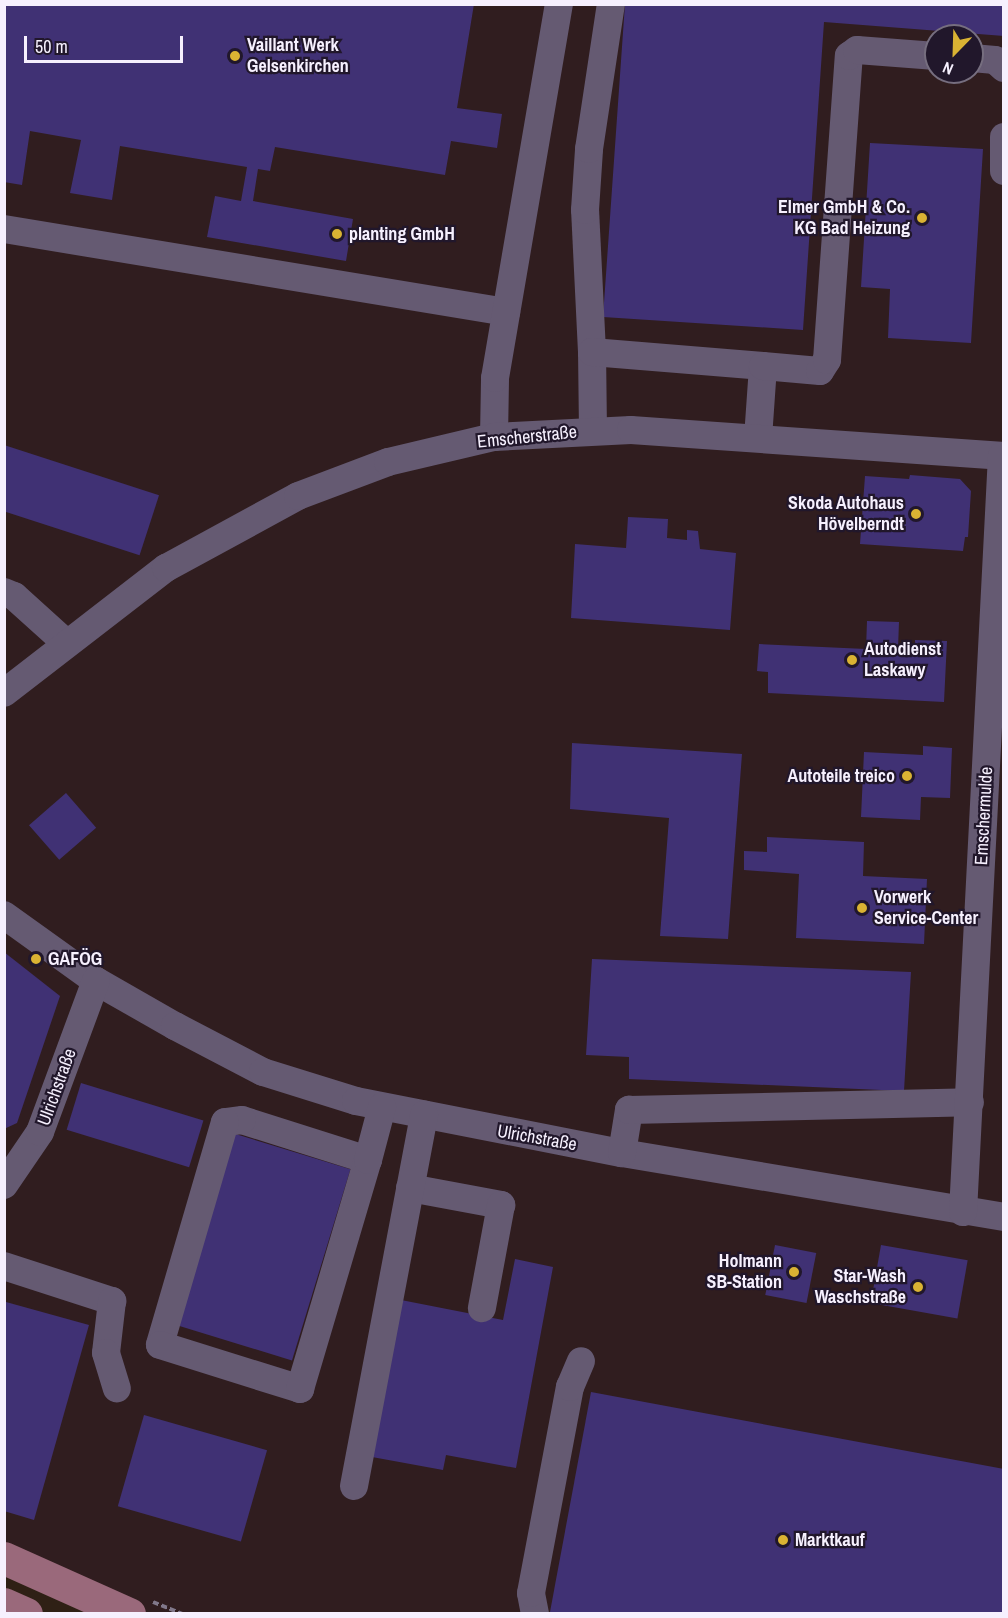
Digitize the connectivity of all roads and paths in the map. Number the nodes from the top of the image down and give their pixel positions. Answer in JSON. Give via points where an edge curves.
{"nodes":[{"id":1,"x":559,"y":4,"type":"edge"},
{"id":2,"x":611,"y":4,"type":"edge"},
{"id":3,"x":924,"y":55,"type":"edge"},
{"id":4,"x":984,"y":59,"type":"edge"},
{"id":5,"x":1004,"y":68,"type":"edge"},
{"id":6,"x":1004,"y":137,"type":"edge"},
{"id":7,"x":1004,"y":171,"type":"edge"},
{"id":8,"x":4,"y":229,"type":"edge"},
{"id":9,"x":506,"y":312,"type":"junction"},
{"id":10,"x":592,"y":352,"type":"junction"},
{"id":11,"x":763,"y":366,"type":"junction"},
{"id":12,"x":593,"y":431,"type":"junction"},
{"id":13,"x":494,"y":437,"type":"junction"},
{"id":14,"x":758,"y":438,"type":"junction"},
{"id":15,"x":1003,"y":456,"type":"edge"},
{"id":16,"x":4,"y":592,"type":"edge"},
{"id":17,"x":66,"y":643,"type":"junction"},
{"id":18,"x":4,"y":693,"type":"edge"},
{"id":19,"x":993,"y":838,"type":"edge"},
{"id":20,"x":4,"y":915,"type":"edge"},
{"id":21,"x":96,"y":981,"type":"junction"},
{"id":22,"x":970,"y":1102,"type":"junction"},
{"id":23,"x":382,"y":1107,"type":"junction"},
{"id":24,"x":424,"y":1115,"type":"junction"},
{"id":25,"x":622,"y":1153,"type":"junction"},
{"id":26,"x":368,"y":1160,"type":"junction"},
{"id":27,"x":4,"y":1185,"type":"edge"},
{"id":28,"x":410,"y":1188,"type":"junction"},
{"id":29,"x":963,"y":1212,"type":"junction"},
{"id":30,"x":1004,"y":1217,"type":"edge"},
{"id":31,"x":4,"y":1266,"type":"edge"},
{"id":32,"x":482,"y":1308,"type":"dead end"},
{"id":33,"x":581,"y":1361,"type":"dead end"},
{"id":34,"x":117,"y":1388,"type":"dead end"},
{"id":35,"x":354,"y":1486,"type":"dead end"},
{"id":36,"x":4,"y":1558,"type":"edge"},
{"id":37,"x":4,"y":1604,"type":"edge"},
{"id":38,"x":26,"y":1614,"type":"edge"},
{"id":39,"x":129,"y":1614,"type":"edge"},
{"id":40,"x":535,"y":1614,"type":"edge"}],
"edges":[{"from":1,"to":9,"type":"street"},
{"from":2,"to":10,"type":"street","via":[[589,149],[585,210]]},
{"from":3,"to":11,"type":"street","via":[[857,50],[849,56],[827,360],[820,372]]},
{"from":4,"to":5,"type":"street","via":[[995,60]]},
{"from":6,"to":7,"type":"street"},
{"from":8,"to":9,"type":"street"},
{"from":9,"to":13,"type":"street","via":[[495,378]]},
{"from":10,"to":11,"type":"street"},
{"from":10,"to":12,"type":"street"},
{"from":11,"to":14,"type":"street"},
{"from":12,"to":13,"type":"street","name":"Emscherstraße"},
{"from":12,"to":14,"type":"street","name":"Emscherstraße"},
{"from":13,"to":17,"type":"street","name":"Emscherstraße","via":[[388,462],[298,496],[166,568]]},
{"from":14,"to":15,"type":"street","name":"Emscherstraße"},
{"from":15,"to":19,"type":"street","name":"Emschermulde"},
{"from":16,"to":17,"type":"street","via":[[14,596]]},
{"from":17,"to":18,"type":"street","name":"Emscherstraße"},
{"from":19,"to":22,"type":"street","name":"Emschermulde"},
{"from":20,"to":21,"type":"street","name":"Ulrichstraße"},
{"from":21,"to":23,"type":"street","name":"Ulrichstraße","via":[[263,1072]]},
{"from":21,"to":27,"type":"street","name":"Ulrichstraße","via":[[40,1132]]},
{"from":22,"to":25,"type":"street","via":[[629,1110]]},
{"from":22,"to":29,"type":"street","name":"Emschermulde"},
{"from":23,"to":24,"type":"street","name":"Ulrichstraße"},
{"from":23,"to":26,"type":"street"},
{"from":24,"to":25,"type":"street","name":"Ulrichstraße"},
{"from":24,"to":28,"type":"street"},
{"from":25,"to":29,"type":"street","name":"Ulrichstraße"},
{"from":26,"to":26,"type":"street","via":[[242,1120],[225,1122],[160,1345],[300,1389]]},
{"from":28,"to":32,"type":"street","via":[[501,1205]]},
{"from":28,"to":35,"type":"street"},
{"from":29,"to":30,"type":"street","name":"Ulrichstraße"},
{"from":31,"to":34,"type":"street","via":[[112,1301],[106,1353]]},
{"from":33,"to":40,"type":"street","via":[[570,1387],[531,1593]]},
{"from":36,"to":39,"type":"main road"},
{"from":37,"to":38,"type":"main road"}]}
